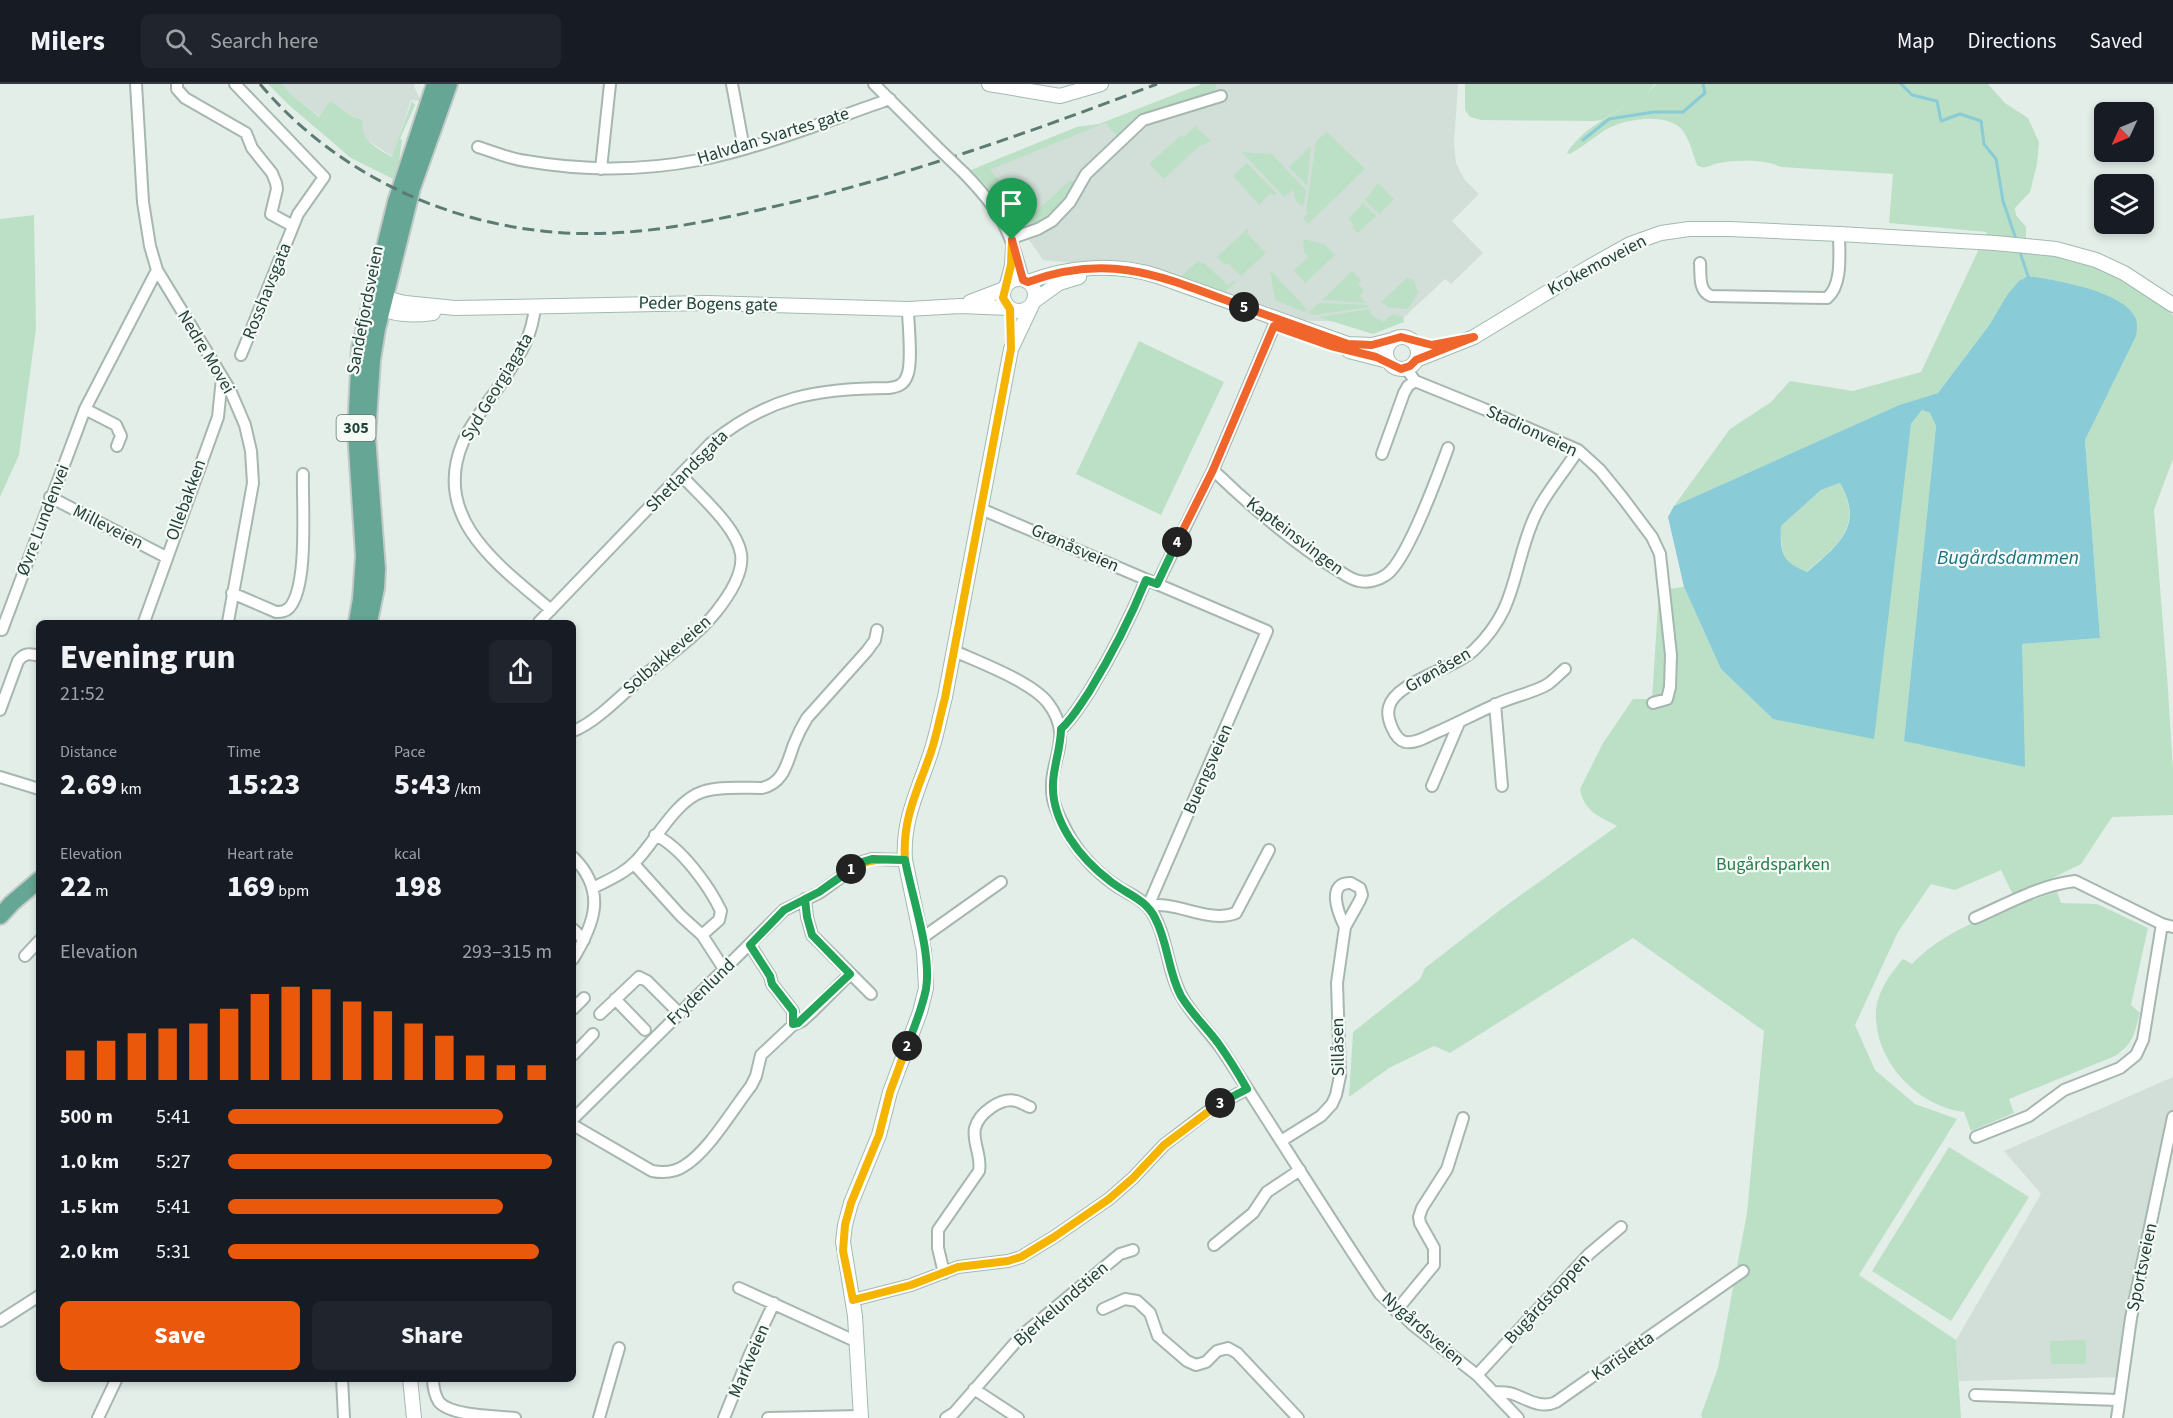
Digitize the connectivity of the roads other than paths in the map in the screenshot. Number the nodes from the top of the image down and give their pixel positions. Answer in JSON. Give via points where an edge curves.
{"nodes":[{"id":1,"x":136,"y":84,"type":"edge"},
{"id":2,"x":177,"y":84,"type":"edge"},
{"id":3,"x":235,"y":84,"type":"edge"},
{"id":4,"x":435,"y":84,"type":"edge"},
{"id":5,"x":449,"y":84,"type":"edge"},
{"id":6,"x":610,"y":84,"type":"edge"},
{"id":7,"x":732,"y":84,"type":"edge"},
{"id":8,"x":874,"y":84,"type":"edge"},
{"id":9,"x":988,"y":84,"type":"edge"},
{"id":10,"x":1096,"y":85,"type":"edge"},
{"id":11,"x":1221,"y":96,"type":"dead end"},
{"id":12,"x":890,"y":99,"type":"junction"},
{"id":13,"x":478,"y":147,"type":"dead end"},
{"id":14,"x":744,"y":149,"type":"junction"},
{"id":15,"x":601,"y":169,"type":"junction"},
{"id":16,"x":293,"y":226,"type":"junction"},
{"id":17,"x":1839,"y":234,"type":"junction"},
{"id":18,"x":1012,"y":239,"type":"junction"},
{"id":19,"x":1700,"y":263,"type":"dead end"},
{"id":20,"x":158,"y":270,"type":"junction"},
{"id":21,"x":1025,"y":281,"type":"junction"},
{"id":22,"x":1005,"y":288,"type":"junction"},
{"id":23,"x":379,"y":303,"type":"junction"},
{"id":24,"x":1032,"y":304,"type":"junction"},
{"id":25,"x":2173,"y":305,"type":"edge"},
{"id":26,"x":535,"y":306,"type":"junction"},
{"id":27,"x":960,"y":306,"type":"junction"},
{"id":28,"x":1009,"y":308,"type":"junction"},
{"id":29,"x":908,"y":309,"type":"junction"},
{"id":30,"x":1274,"y":326,"type":"junction"},
{"id":31,"x":1474,"y":337,"type":"junction"},
{"id":32,"x":1410,"y":339,"type":"junction"},
{"id":33,"x":1392,"y":340,"type":"junction"},
{"id":34,"x":1011,"y":349,"type":"junction"},
{"id":35,"x":241,"y":355,"type":"dead end"},
{"id":36,"x":1388,"y":361,"type":"junction"},
{"id":37,"x":1411,"y":364,"type":"junction"},
{"id":38,"x":222,"y":377,"type":"junction"},
{"id":39,"x":1415,"y":381,"type":"junction"},
{"id":40,"x":85,"y":409,"type":"junction"},
{"id":41,"x":117,"y":446,"type":"dead end"},
{"id":42,"x":1448,"y":448,"type":"dead end"},
{"id":43,"x":1578,"y":450,"type":"junction"},
{"id":44,"x":1382,"y":454,"type":"dead end"},
{"id":45,"x":1213,"y":470,"type":"junction"},
{"id":46,"x":303,"y":474,"type":"dead end"},
{"id":47,"x":681,"y":475,"type":"junction"},
{"id":48,"x":50,"y":497,"type":"junction"},
{"id":49,"x":981,"y":508,"type":"junction"},
{"id":50,"x":166,"y":557,"type":"junction"},
{"id":51,"x":1146,"y":580,"type":"junction"},
{"id":52,"x":1157,"y":584,"type":"junction"},
{"id":53,"x":376,"y":588,"type":"junction"},
{"id":54,"x":232,"y":593,"type":"junction"},
{"id":55,"x":551,"y":610,"type":"junction"},
{"id":56,"x":145,"y":620,"type":"edge"},
{"id":57,"x":228,"y":620,"type":"edge"},
{"id":58,"x":357,"y":620,"type":"edge"},
{"id":59,"x":369,"y":620,"type":"edge"},
{"id":60,"x":375,"y":620,"type":"edge"},
{"id":61,"x":541,"y":620,"type":"edge"},
{"id":62,"x":2,"y":630,"type":"dead end"},
{"id":63,"x":877,"y":630,"type":"dead end"},
{"id":64,"x":1267,"y":631,"type":"joint"},
{"id":65,"x":954,"y":651,"type":"junction"},
{"id":66,"x":36,"y":656,"type":"edge"},
{"id":67,"x":1565,"y":669,"type":"dead end"},
{"id":68,"x":1653,"y":703,"type":"dead end"},
{"id":69,"x":1495,"y":704,"type":"junction"},
{"id":70,"x":0,"y":710,"type":"edge"},
{"id":71,"x":1459,"y":723,"type":"junction"},
{"id":72,"x":576,"y":729,"type":"edge"},
{"id":73,"x":1061,"y":729,"type":"junction"},
{"id":74,"x":0,"y":777,"type":"edge"},
{"id":75,"x":1432,"y":786,"type":"dead end"},
{"id":76,"x":1502,"y":786,"type":"dead end"},
{"id":77,"x":36,"y":788,"type":"edge"},
{"id":78,"x":656,"y":835,"type":"junction"},
{"id":79,"x":1269,"y":850,"type":"dead end"},
{"id":80,"x":905,"y":860,"type":"junction"},
{"id":81,"x":576,"y":861,"type":"edge"},
{"id":82,"x":634,"y":864,"type":"junction"},
{"id":83,"x":1001,"y":882,"type":"dead end"},
{"id":84,"x":36,"y":883,"type":"edge"},
{"id":85,"x":593,"y":888,"type":"junction"},
{"id":86,"x":805,"y":899,"type":"junction"},
{"id":87,"x":1148,"y":906,"type":"junction"},
{"id":88,"x":0,"y":916,"type":"edge"},
{"id":89,"x":1975,"y":918,"type":"dead end"},
{"id":90,"x":2168,"y":926,"type":"edge"},
{"id":91,"x":1345,"y":927,"type":"dead end"},
{"id":92,"x":576,"y":932,"type":"edge"},
{"id":93,"x":702,"y":935,"type":"junction"},
{"id":94,"x":922,"y":938,"type":"junction"},
{"id":95,"x":584,"y":940,"type":"junction"},
{"id":96,"x":36,"y":943,"type":"edge"},
{"id":97,"x":750,"y":945,"type":"junction"},
{"id":98,"x":576,"y":954,"type":"edge"},
{"id":99,"x":25,"y":956,"type":"dead end"},
{"id":100,"x":724,"y":969,"type":"junction"},
{"id":101,"x":850,"y":974,"type":"junction"},
{"id":102,"x":871,"y":994,"type":"dead end"},
{"id":103,"x":584,"y":998,"type":"dead end"},
{"id":104,"x":615,"y":999,"type":"junction"},
{"id":105,"x":576,"y":1006,"type":"edge"},
{"id":106,"x":679,"y":1013,"type":"junction"},
{"id":107,"x":600,"y":1014,"type":"dead end"},
{"id":108,"x":793,"y":1024,"type":"junction"},
{"id":109,"x":645,"y":1030,"type":"dead end"},
{"id":110,"x":593,"y":1034,"type":"dead end"},
{"id":111,"x":576,"y":1052,"type":"edge"},
{"id":112,"x":1247,"y":1089,"type":"junction"},
{"id":113,"x":1030,"y":1107,"type":"dead end"},
{"id":114,"x":576,"y":1116,"type":"edge"},
{"id":115,"x":2173,"y":1117,"type":"edge"},
{"id":116,"x":1463,"y":1118,"type":"dead end"},
{"id":117,"x":576,"y":1127,"type":"edge"},
{"id":118,"x":1977,"y":1137,"type":"dead end"},
{"id":119,"x":1281,"y":1141,"type":"junction"},
{"id":120,"x":1300,"y":1170,"type":"junction"},
{"id":121,"x":1621,"y":1227,"type":"dead end"},
{"id":122,"x":1214,"y":1245,"type":"dead end"},
{"id":123,"x":1133,"y":1250,"type":"dead end"},
{"id":124,"x":1743,"y":1271,"type":"dead end"},
{"id":125,"x":944,"y":1273,"type":"junction"},
{"id":126,"x":739,"y":1288,"type":"dead end"},
{"id":127,"x":36,"y":1298,"type":"edge"},
{"id":128,"x":853,"y":1300,"type":"junction"},
{"id":129,"x":774,"y":1303,"type":"junction"},
{"id":130,"x":1103,"y":1309,"type":"dead end"},
{"id":131,"x":1396,"y":1311,"type":"junction"},
{"id":132,"x":0,"y":1321,"type":"edge"},
{"id":133,"x":855,"y":1341,"type":"junction"},
{"id":134,"x":620,"y":1348,"type":"dead end"},
{"id":135,"x":1477,"y":1375,"type":"junction"},
{"id":136,"x":115,"y":1382,"type":"edge"},
{"id":137,"x":342,"y":1382,"type":"edge"},
{"id":138,"x":410,"y":1382,"type":"edge"},
{"id":139,"x":433,"y":1382,"type":"edge"},
{"id":140,"x":974,"y":1389,"type":"junction"},
{"id":141,"x":1493,"y":1392,"type":"junction"},
{"id":142,"x":1975,"y":1395,"type":"dead end"},
{"id":143,"x":2118,"y":1400,"type":"junction"},
{"id":144,"x":444,"y":1406,"type":"junction"},
{"id":145,"x":861,"y":1417,"type":"edge"},
{"id":146,"x":98,"y":1418,"type":"edge"},
{"id":147,"x":344,"y":1418,"type":"edge"},
{"id":148,"x":414,"y":1418,"type":"edge"},
{"id":149,"x":438,"y":1418,"type":"edge"},
{"id":150,"x":515,"y":1418,"type":"edge"},
{"id":151,"x":599,"y":1418,"type":"edge"},
{"id":152,"x":724,"y":1418,"type":"edge"},
{"id":153,"x":768,"y":1418,"type":"edge"},
{"id":154,"x":946,"y":1418,"type":"edge"},
{"id":155,"x":1018,"y":1418,"type":"edge"},
{"id":156,"x":1298,"y":1418,"type":"edge"},
{"id":157,"x":1518,"y":1418,"type":"edge"},
{"id":158,"x":2117,"y":1418,"type":"edge"}],
"edges":[{"from":1,"to":20,"type":"street","name":"Nedre Movei","via":[[146,226]]},
{"from":2,"to":16,"type":"street","name":"Rosshavsgata","via":[[185,98],[246,133],[276,183],[272,214]]},
{"from":3,"to":16,"type":"street","name":"Rosshavsgata","via":[[324,177]]},
{"from":4,"to":23,"type":"main road","name":"Sandefjordsveien","number":"305","via":[[396,202]]},
{"from":5,"to":23,"type":"main road","name":"Sandefjordsveien","number":"305","via":[[412,188]]},
{"from":6,"to":15,"type":"street"},
{"from":7,"to":14,"type":"street"},
{"from":8,"to":12,"type":"street"},
{"from":9,"to":10,"type":"main road","via":[[1055,96]]},
{"from":11,"to":18,"type":"street","via":[[1143,120],[1086,174],[1053,221]]},
{"from":12,"to":14,"type":"street","name":"Halvdan Svartes gate"},
{"from":12,"to":18,"type":"street","bridge":true,"via":[[993,204]]},
{"from":13,"to":15,"type":"street","name":"Halvdan Svartes gate","via":[[525,161]]},
{"from":14,"to":15,"type":"street","name":"Halvdan Svartes gate","via":[[661,166]]},
{"from":16,"to":35,"type":"street","name":"Rosshavsgata"},
{"from":17,"to":19,"type":"street","via":[[1837,282],[1827,298],[1711,296],[1702,287]]},
{"from":17,"to":25,"type":"main road","name":"Krokemoveien","via":[[2020,245],[2071,252],[2124,273]]},
{"from":17,"to":31,"type":"main road","name":"Krokemoveien","via":[[1703,228],[1661,233],[1617,250]]},
{"from":18,"to":21,"type":"street"},
{"from":18,"to":22,"type":"street"},
{"from":20,"to":38,"type":"street","name":"Nedre Movei"},
{"from":20,"to":40,"type":"street","name":"Øvre Lundenvei"},
{"from":21,"to":22,"type":"main road","via":[[1013,280]]},
{"from":21,"to":24,"type":"main road","via":[[1034,289]]},
{"from":21,"to":33,"type":"main road","name":"Krokemoveien","via":[[1095,267],[1129,269],[1348,344],[1372,345]]},
{"from":22,"to":27,"type":"main road","name":"Peder Bogens gate"},
{"from":22,"to":28,"type":"main road","via":[[1003,298]]},
{"from":23,"to":26,"type":"main road","name":"Peder Bogens gate","via":[[455,308]]},
{"from":23,"to":53,"type":"main road","name":"Sandefjordsveien","number":"305","via":[[367,436]]},
{"from":23,"to":58,"type":"main road","name":"Sandefjordsveien","number":"305","via":[[360,348],[357,378],[363,556]]},
{"from":24,"to":28,"type":"main road","via":[[1019,312]]},
{"from":24,"to":30,"type":"main road","via":[[1069,279],[1128,276]]},
{"from":24,"to":34,"type":"main road"},
{"from":26,"to":29,"type":"main road","name":"Peder Bogens gate","via":[[707,303]]},
{"from":26,"to":55,"type":"street","name":"Syd Georgiagata","via":[[524,348],[464,441],[455,479],[461,511],[475,540]]},
{"from":27,"to":28,"type":"main road","name":"Peder Bogens gate"},
{"from":27,"to":29,"type":"main road","name":"Peder Bogens gate"},
{"from":28,"to":34,"type":"main road"},
{"from":29,"to":47,"type":"street","name":"Shetlandsgata","via":[[909,369],[898,386],[820,391],[776,404],[726,431]]},
{"from":30,"to":36,"type":"main road"},
{"from":30,"to":45,"type":"street"},
{"from":31,"to":32,"type":"main road","name":"Krokemoveien","via":[[1432,345]]},
{"from":31,"to":37,"type":"main road","name":"Krokemoveien"},
{"from":32,"to":33,"type":"main road","name":"Krokemoveien"},
{"from":32,"to":37,"type":"main road","via":[[1416,347]]},
{"from":33,"to":36,"type":"main road","via":[[1386,351]]},
{"from":34,"to":49,"type":"main road"},
{"from":36,"to":37,"type":"main road","via":[[1396,368]]},
{"from":37,"to":39,"type":"street"},
{"from":38,"to":50,"type":"street","name":"Ollebakken","via":[[218,417]]},
{"from":38,"to":54,"type":"street","name":"Nedre Movei","via":[[245,425],[253,483]]},
{"from":39,"to":43,"type":"street","name":"Stadionveien"},
{"from":39,"to":44,"type":"street","via":[[1404,393]]},
{"from":40,"to":41,"type":"street","via":[[116,425],[121,436]]},
{"from":40,"to":48,"type":"street","name":"Øvre Lundenvei"},
{"from":42,"to":45,"type":"street","name":"Kapteinsvingen","via":[[1402,556],[1388,574],[1361,582],[1309,552]]},
{"from":43,"to":68,"type":"street","name":"Stadionveien","via":[[1600,470],[1652,537],[1660,554],[1671,665],[1667,699]]},
{"from":43,"to":71,"type":"street","name":"Grønåsen","via":[[1532,522],[1512,593],[1499,620],[1474,650],[1402,689],[1389,705],[1392,725],[1406,742]]},
{"from":45,"to":52,"type":"street"},
{"from":46,"to":54,"type":"street","via":[[304,535],[295,598],[289,608],[276,612]]},
{"from":47,"to":55,"type":"street","name":"Shetlandsgata"},
{"from":47,"to":72,"type":"street","name":"Solbakkeveien","via":[[739,545],[738,575],[706,623]]},
{"from":48,"to":50,"type":"street","name":"Milleveien"},
{"from":48,"to":62,"type":"street","name":"Øvre Lundenvei"},
{"from":49,"to":51,"type":"street","name":"Grønåsveien"},
{"from":49,"to":65,"type":"main road"},
{"from":50,"to":56,"type":"street","name":"Ollebakken"},
{"from":51,"to":52,"type":"street","name":"Grønåsveien"},
{"from":51,"to":73,"type":"street","via":[[1104,668]]},
{"from":52,"to":64,"type":"street","name":"Grønåsveien"},
{"from":53,"to":59,"type":"main road","name":"Sandefjordsveien","number":"305"},
{"from":53,"to":60,"type":"main road"},
{"from":54,"to":57,"type":"street","name":"Nedre Movei"},
{"from":55,"to":61,"type":"street","name":"Shetlandsgata"},
{"from":63,"to":78,"type":"street","via":[[867,651],[807,718],[788,765],[777,781],[762,788],[702,792],[690,798]]},
{"from":64,"to":87,"type":"street","name":"Buengsveien"},
{"from":65,"to":73,"type":"street","via":[[1037,692]]},
{"from":65,"to":80,"type":"main road","via":[[936,736],[907,820]]},
{"from":66,"to":70,"type":"street","via":[[27,654],[18,661]]},
{"from":67,"to":69,"type":"street","name":"Grønåsen","via":[[1546,685]]},
{"from":69,"to":71,"type":"street","name":"Grønåsen"},
{"from":69,"to":76,"type":"street"},
{"from":71,"to":75,"type":"street"},
{"from":73,"to":87,"type":"street","via":[[1053,784],[1058,813],[1085,859]]},
{"from":74,"to":77,"type":"street"},
{"from":78,"to":82,"type":"street"},
{"from":78,"to":93,"type":"street","via":[[700,876],[721,911],[719,920]]},
{"from":79,"to":87,"type":"street","via":[[1236,913],[1215,916],[1159,904]]},
{"from":80,"to":86,"type":"street","name":"Frydenlund","via":[[862,862]]},
{"from":80,"to":94,"type":"main road"},
{"from":81,"to":85,"type":"street"},
{"from":82,"to":85,"type":"street"},
{"from":82,"to":93,"type":"street"},
{"from":83,"to":94,"type":"street"},
{"from":84,"to":88,"type":"main road"},
{"from":85,"to":95,"type":"street","via":[[594,914]]},
{"from":86,"to":97,"type":"street","name":"Frydenlund","via":[[784,910]]},
{"from":86,"to":101,"type":"street","via":[[812,935]]},
{"from":87,"to":112,"type":"street","name":"Nygårdsveien","via":[[1182,998],[1218,1043]]},
{"from":89,"to":90,"type":"street","via":[[2041,889],[2075,881]]},
{"from":90,"to":118,"type":"street","via":[[2143,1040],[2136,1055],[2120,1068],[2064,1089],[2029,1116]]},
{"from":91,"to":119,"type":"street","name":"Sillåsen","via":[[1338,984],[1339,1087],[1332,1104],[1321,1116]]},
{"from":92,"to":95,"type":"street"},
{"from":93,"to":100,"type":"street"},
{"from":94,"to":128,"type":"main road","via":[[927,979],[920,1011],[845,1225],[843,1251]]},
{"from":95,"to":98,"type":"street"},
{"from":96,"to":99,"type":"street"},
{"from":97,"to":100,"type":"street","name":"Frydenlund"},
{"from":97,"to":108,"type":"street","via":[[793,1011]]},
{"from":100,"to":106,"type":"street","name":"Frydenlund"},
{"from":101,"to":102,"type":"street"},
{"from":101,"to":108,"type":"street","via":[[802,1021]]},
{"from":103,"to":105,"type":"street"},
{"from":104,"to":106,"type":"street","via":[[639,977]]},
{"from":104,"to":107,"type":"street"},
{"from":104,"to":109,"type":"street"},
{"from":106,"to":114,"type":"street","name":"Frydenlund"},
{"from":108,"to":117,"type":"street","via":[[761,1055],[751,1086],[707,1144],[684,1167],[663,1173],[652,1171]]},
{"from":110,"to":111,"type":"street"},
{"from":112,"to":119,"type":"street","name":"Nygårdsveien"},
{"from":112,"to":125,"type":"street","via":[[1206,1113],[1164,1145],[1109,1199],[1054,1237],[1021,1257],[958,1267]]},
{"from":113,"to":125,"type":"street","via":[[1005,1101],[978,1122],[975,1129],[979,1171],[938,1230]]},
{"from":115,"to":143,"type":"street","name":"Sportsveien","via":[[2130,1318]]},
{"from":116,"to":131,"type":"street","via":[[1447,1169],[1419,1217],[1434,1248],[1434,1264]]},
{"from":119,"to":120,"type":"street","name":"Nygårdsveien"},
{"from":120,"to":122,"type":"street","via":[[1267,1192],[1253,1213]]},
{"from":120,"to":131,"type":"street","name":"Nygårdsveien","via":[[1380,1294]]},
{"from":121,"to":135,"type":"street","name":"Bugårdstoppen","via":[[1589,1254]]},
{"from":123,"to":140,"type":"street","name":"Bjerkelundstien","via":[[1120,1254],[1021,1336]]},
{"from":124,"to":141,"type":"street","name":"Karisletta","via":[[1557,1402],[1539,1405],[1511,1393]]},
{"from":125,"to":128,"type":"street"},
{"from":126,"to":129,"type":"street","name":"Markveien"},
{"from":127,"to":132,"type":"street"},
{"from":128,"to":133,"type":"main road"},
{"from":129,"to":133,"type":"street","name":"Markveien"},
{"from":129,"to":152,"type":"street","name":"Markveien"},
{"from":130,"to":156,"type":"street","via":[[1125,1299],[1137,1301],[1150,1313],[1158,1335],[1196,1365],[1206,1362],[1217,1351],[1228,1348],[1237,1353]]},
{"from":131,"to":135,"type":"street","name":"Nygårdsveien"},
{"from":133,"to":145,"type":"main road"},
{"from":134,"to":151,"type":"street"},
{"from":135,"to":141,"type":"street","name":"Nygårdsveien"},
{"from":136,"to":146,"type":"street"},
{"from":137,"to":147,"type":"street"},
{"from":138,"to":148,"type":"main road"},
{"from":139,"to":144,"type":"street","via":[[433,1391]]},
{"from":140,"to":154,"type":"street","name":"Bjerkelundstien"},
{"from":140,"to":155,"type":"street"},
{"from":141,"to":157,"type":"street","name":"Nygårdsveien"},
{"from":142,"to":143,"type":"street"},
{"from":143,"to":158,"type":"street","name":"Sportsveien"},
{"from":144,"to":149,"type":"street"},
{"from":144,"to":150,"type":"street","via":[[464,1413]]},
{"from":145,"to":153,"type":"street"}]}
